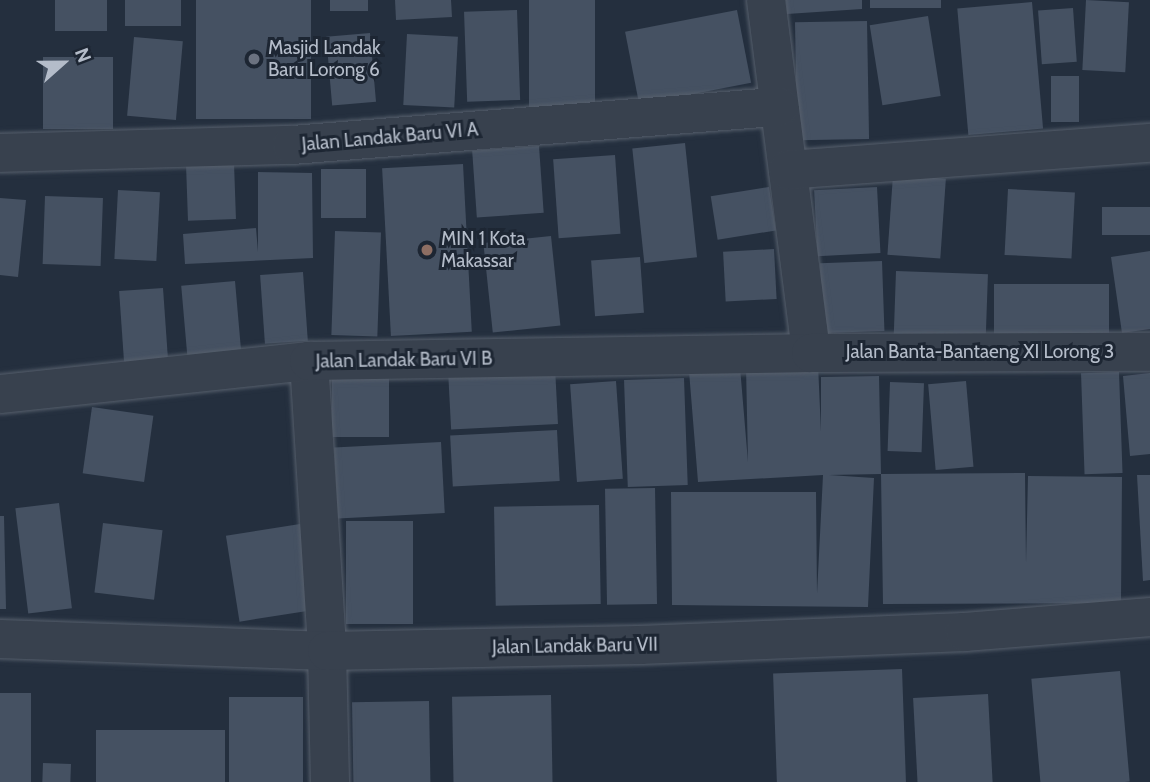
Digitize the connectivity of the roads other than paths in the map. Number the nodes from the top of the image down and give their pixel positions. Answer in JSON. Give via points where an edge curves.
{"nodes":[{"id":1,"x":766,"y":0,"type":"edge"},
{"id":2,"x":780,"y":107,"type":"junction"},
{"id":3,"x":1150,"y":143,"type":"edge"},
{"id":4,"x":0,"y":153,"type":"edge"},
{"id":5,"x":788,"y":170,"type":"junction"},
{"id":6,"x":1150,"y":352,"type":"edge"},
{"id":7,"x":811,"y":353,"type":"junction"},
{"id":8,"x":309,"y":361,"type":"junction"},
{"id":9,"x":0,"y":394,"type":"edge"},
{"id":10,"x":1150,"y":617,"type":"edge"},
{"id":11,"x":0,"y":639,"type":"edge"},
{"id":12,"x":327,"y":651,"type":"junction"},
{"id":13,"x":330,"y":782,"type":"edge"}],
"edges":[{"from":1,"to":2,"type":"street"},
{"from":2,"to":4,"type":"street","name":"Jalan Landak Baru VI A","via":[[292,145]]},
{"from":2,"to":5,"type":"street"},
{"from":3,"to":5,"type":"street"},
{"from":5,"to":7,"type":"street"},
{"from":6,"to":7,"type":"street","name":"Jalan Banta-Bantaeng XI Lorong 3"},
{"from":7,"to":8,"type":"street","name":"Jalan Landak Baru VI B"},
{"from":8,"to":9,"type":"street","name":"Jalan Landak Baru VI B"},
{"from":8,"to":12,"type":"street"},
{"from":10,"to":12,"type":"street","name":"Jalan Landak Baru VII","via":[[965,632]]},
{"from":11,"to":12,"type":"street","name":"Jalan Landak Baru VII"},
{"from":12,"to":13,"type":"street"}]}
